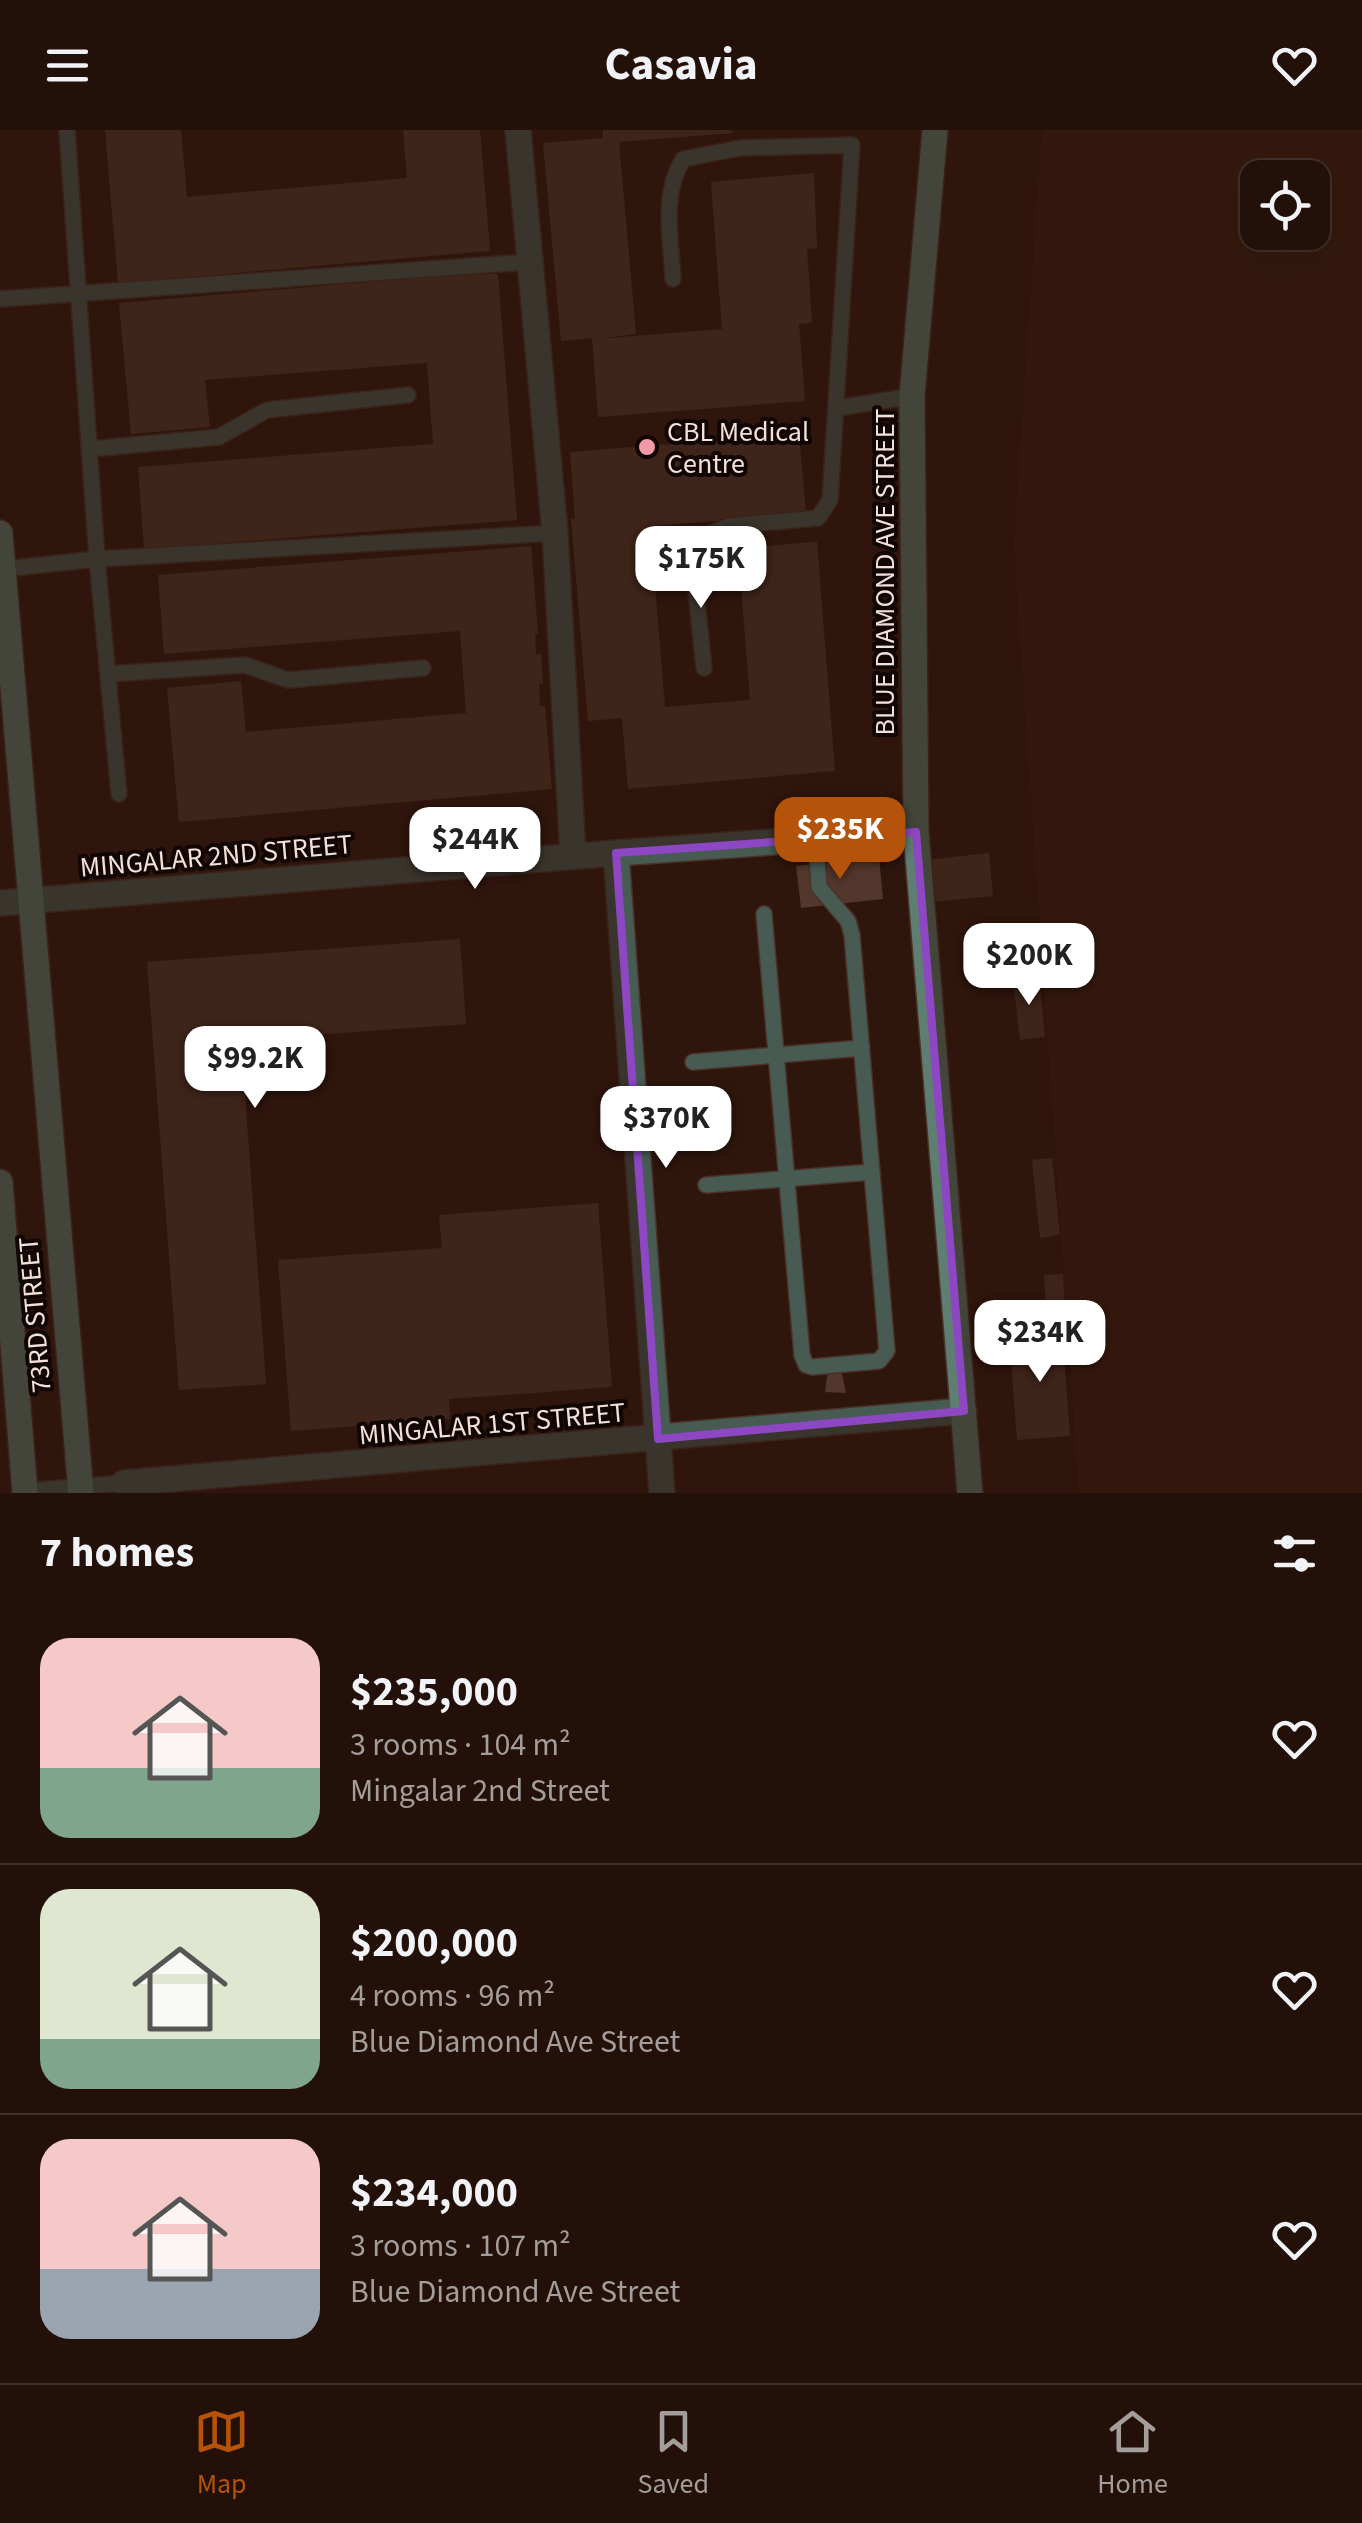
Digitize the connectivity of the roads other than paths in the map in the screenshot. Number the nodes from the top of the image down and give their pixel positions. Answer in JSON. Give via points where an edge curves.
{"nodes":[{"id":1,"x":67,"y":130,"type":"edge"},
{"id":2,"x":518,"y":130,"type":"edge"},
{"id":3,"x":935,"y":130,"type":"edge"},
{"id":4,"x":854,"y":138,"type":"edge"},
{"id":5,"x":529,"y":262,"type":"junction"},
{"id":6,"x":673,"y":279,"type":"dead end"},
{"id":7,"x":80,"y":295,"type":"junction"},
{"id":8,"x":0,"y":299,"type":"edge"},
{"id":9,"x":408,"y":395,"type":"dead end"},
{"id":10,"x":912,"y":396,"type":"junction"},
{"id":11,"x":838,"y":408,"type":"junction"},
{"id":12,"x":90,"y":448,"type":"junction"},
{"id":13,"x":0,"y":533,"type":"edge"},
{"id":14,"x":555,"y":533,"type":"junction"},
{"id":15,"x":98,"y":559,"type":"junction"},
{"id":16,"x":3,"y":569,"type":"junction"},
{"id":17,"x":424,"y":668,"type":"dead end"},
{"id":18,"x":704,"y":668,"type":"dead end"},
{"id":19,"x":108,"y":674,"type":"junction"},
{"id":20,"x":120,"y":794,"type":"dead end"},
{"id":21,"x":916,"y":832,"type":"junction"},
{"id":22,"x":816,"y":840,"type":"junction"},
{"id":23,"x":616,"y":853,"type":"junction"},
{"id":24,"x":573,"y":856,"type":"junction"},
{"id":25,"x":30,"y":901,"type":"junction"},
{"id":26,"x":0,"y":903,"type":"edge"},
{"id":27,"x":764,"y":914,"type":"dead end"},
{"id":28,"x":862,"y":1048,"type":"junction"},
{"id":29,"x":776,"y":1055,"type":"junction"},
{"id":30,"x":693,"y":1062,"type":"dead end"},
{"id":31,"x":872,"y":1172,"type":"junction"},
{"id":32,"x":786,"y":1179,"type":"junction"},
{"id":33,"x":0,"y":1182,"type":"edge"},
{"id":34,"x":706,"y":1186,"type":"dead end"},
{"id":35,"x":4,"y":1277,"type":"edge"},
{"id":36,"x":964,"y":1411,"type":"junction"},
{"id":37,"x":658,"y":1439,"type":"junction"},
{"id":38,"x":124,"y":1483,"type":"joint"},
{"id":39,"x":80,"y":1490,"type":"edge"},
{"id":40,"x":25,"y":1492,"type":"edge"},
{"id":41,"x":662,"y":1493,"type":"edge"},
{"id":42,"x":970,"y":1493,"type":"edge"}],
"edges":[{"from":1,"to":7,"type":"lane"},
{"from":2,"to":5,"type":"street"},
{"from":3,"to":10,"type":"street","name":"BLUE DIAMOND AVE STREET"},
{"from":4,"to":6,"type":"lane","via":[[683,159],[670,190]]},
{"from":4,"to":11,"type":"lane"},
{"from":5,"to":7,"type":"lane"},
{"from":5,"to":14,"type":"street"},
{"from":7,"to":8,"type":"lane"},
{"from":7,"to":12,"type":"lane"},
{"from":9,"to":12,"type":"lane","via":[[268,410],[219,438]]},
{"from":10,"to":11,"type":"lane"},
{"from":10,"to":21,"type":"street","name":"BLUE DIAMOND AVE STREET"},
{"from":11,"to":18,"type":"lane","via":[[830,500],[818,518],[728,526],[697,540]]},
{"from":12,"to":15,"type":"lane"},
{"from":13,"to":16,"type":"street","name":"73RD STREET"},
{"from":14,"to":15,"type":"lane"},
{"from":14,"to":24,"type":"street"},
{"from":15,"to":16,"type":"lane"},
{"from":15,"to":19,"type":"lane"},
{"from":16,"to":25,"type":"street","name":"73RD STREET"},
{"from":17,"to":19,"type":"lane","via":[[288,680],[245,665]]},
{"from":19,"to":20,"type":"lane"},
{"from":21,"to":22,"type":"street","name":"MINGALAR 2ND STREET"},
{"from":21,"to":36,"type":"street","name":"BLUE DIAMOND AVE STREET"},
{"from":22,"to":23,"type":"street","name":"MINGALAR 2ND STREET"},
{"from":22,"to":28,"type":"lane","via":[[819,888],[852,935]]},
{"from":23,"to":24,"type":"street","name":"MINGALAR 2ND STREET"},
{"from":23,"to":37,"type":"street"},
{"from":24,"to":25,"type":"street","name":"MINGALAR 2ND STREET"},
{"from":25,"to":26,"type":"street","name":"MINGALAR 2ND STREET"},
{"from":25,"to":39,"type":"street","name":"73RD STREET"},
{"from":27,"to":29,"type":"lane"},
{"from":28,"to":29,"type":"lane"},
{"from":28,"to":31,"type":"lane"},
{"from":29,"to":30,"type":"lane"},
{"from":29,"to":32,"type":"lane"},
{"from":31,"to":32,"type":"lane"},
{"from":31,"to":32,"type":"lane","via":[[886,1355],[812,1367],[802,1355]]},
{"from":32,"to":34,"type":"lane"},
{"from":33,"to":35,"type":"street","name":"73RD STREET"},
{"from":35,"to":40,"type":"street","name":"73RD STREET"},
{"from":36,"to":37,"type":"street","name":"MINGALAR 1ST STREET"},
{"from":36,"to":42,"type":"street","name":"BLUE DIAMOND AVE STREET"},
{"from":37,"to":38,"type":"street","name":"MINGALAR 1ST STREET"},
{"from":37,"to":41,"type":"street"},
{"from":38,"to":39,"type":"lane","name":"MINGALAR 1ST STREET"},
{"from":39,"to":40,"type":"lane","name":"MINGALAR 1ST STREET"}]}
